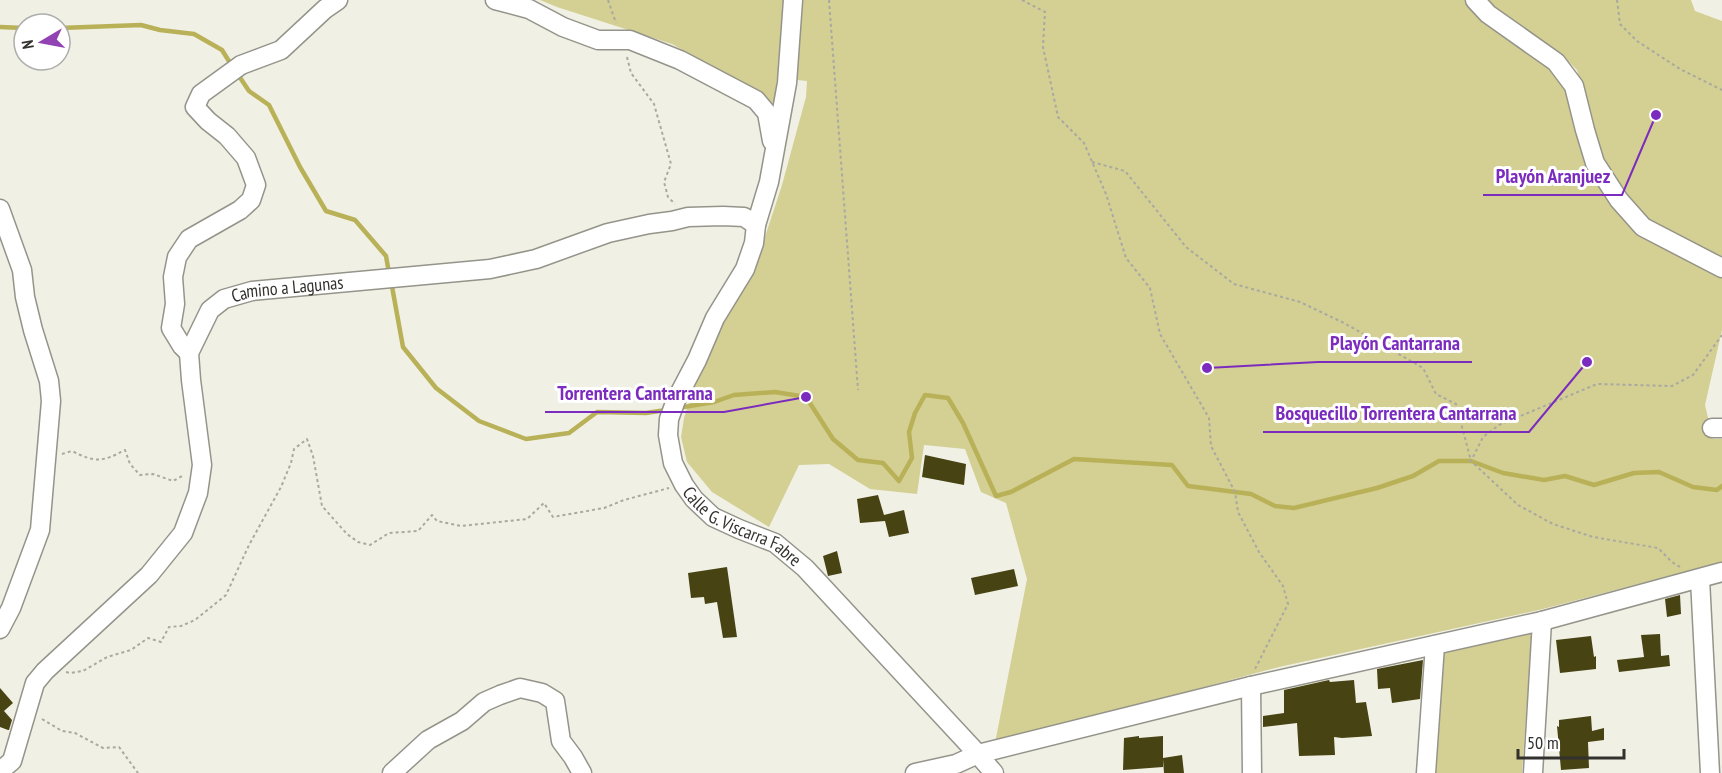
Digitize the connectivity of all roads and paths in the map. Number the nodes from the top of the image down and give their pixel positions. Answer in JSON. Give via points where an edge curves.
{"nodes":[{"id":1,"x":338,"y":0,"type":"edge"},
{"id":2,"x":495,"y":0,"type":"edge"},
{"id":3,"x":608,"y":0,"type":"edge"},
{"id":4,"x":793,"y":0,"type":"edge"},
{"id":5,"x":829,"y":0,"type":"edge"},
{"id":6,"x":1022,"y":0,"type":"edge"},
{"id":7,"x":1475,"y":0,"type":"edge"},
{"id":8,"x":1617,"y":0,"type":"edge"},
{"id":9,"x":622,"y":40,"type":"junction"},
{"id":10,"x":1722,"y":90,"type":"edge"},
{"id":11,"x":1092,"y":162,"type":"junction"},
{"id":12,"x":769,"y":182,"type":"junction"},
{"id":13,"x":0,"y":209,"type":"edge"},
{"id":14,"x":688,"y":217,"type":"junction"},
{"id":15,"x":756,"y":225,"type":"junction"},
{"id":16,"x":1722,"y":268,"type":"edge"},
{"id":17,"x":1722,"y":335,"type":"edge"},
{"id":18,"x":189,"y":353,"type":"junction"},
{"id":19,"x":858,"y":390,"type":"dead end"},
{"id":20,"x":46,"y":452,"type":"junction"},
{"id":21,"x":1471,"y":460,"type":"junction"},
{"id":22,"x":202,"y":465,"type":"junction"},
{"id":23,"x":684,"y":485,"type":"junction"},
{"id":24,"x":1722,"y":572,"type":"edge"},
{"id":25,"x":1700,"y":579,"type":"junction"},
{"id":26,"x":1542,"y":621,"type":"junction"},
{"id":27,"x":0,"y":629,"type":"edge"},
{"id":28,"x":1435,"y":645,"type":"junction"},
{"id":29,"x":50,"y":666,"type":"junction"},
{"id":30,"x":1251,"y":686,"type":"junction"},
{"id":31,"x":27,"y":712,"type":"junction"},
{"id":32,"x":978,"y":754,"type":"junction"},
{"id":33,"x":0,"y":771,"type":"edge"},
{"id":34,"x":138,"y":773,"type":"edge"},
{"id":35,"x":392,"y":773,"type":"edge"},
{"id":36,"x":582,"y":773,"type":"edge"},
{"id":37,"x":915,"y":773,"type":"edge"},
{"id":38,"x":994,"y":773,"type":"edge"},
{"id":39,"x":1252,"y":773,"type":"edge"},
{"id":40,"x":1426,"y":773,"type":"edge"},
{"id":41,"x":1533,"y":773,"type":"edge"},
{"id":42,"x":1710,"y":773,"type":"edge"}],
"edges":[{"from":1,"to":18,"type":"street","via":[[281,50],[241,65],[201,93],[195,107],[246,158],[256,185],[251,200],[189,239],[177,258],[171,328]]},
{"from":2,"to":9,"type":"street","via":[[529,9],[598,40]]},
{"from":3,"to":9,"type":"path"},
{"from":4,"to":12,"type":"street","via":[[787,83]]},
{"from":5,"to":19,"type":"path"},
{"from":6,"to":11,"type":"path","via":[[1045,12],[1043,47],[1058,117],[1084,143]]},
{"from":7,"to":16,"type":"street","via":[[1488,14],[1557,62],[1574,86],[1595,163],[1643,227]]},
{"from":8,"to":10,"type":"path","via":[[1620,24],[1637,41]]},
{"from":9,"to":12,"type":"street","via":[[680,60],[756,100],[767,113],[772,140]]},
{"from":9,"to":14,"type":"path","via":[[631,73],[654,104],[671,164],[664,182],[668,197]]},
{"from":11,"to":21,"type":"path","via":[[1125,171],[1186,247],[1234,284],[1300,302],[1423,368],[1436,394],[1456,405]]},
{"from":11,"to":30,"type":"path","via":[[1107,194],[1126,258],[1150,288],[1161,334],[1209,418],[1211,446],[1235,492],[1238,512],[1259,552],[1283,585],[1288,604],[1254,672]]},
{"from":12,"to":15,"type":"street","name":"Calle G. Viscarra Fabre"},
{"from":13,"to":20,"type":"street","via":[[22,270],[33,330],[49,381]]},
{"from":14,"to":15,"type":"street","name":"Camino a Lagunas","via":[[744,217]]},
{"from":14,"to":18,"type":"street","name":"Camino a Lagunas","via":[[608,233],[536,259],[490,269],[242,293],[224,299],[210,310]]},
{"from":15,"to":23,"type":"street","name":"Calle G. Viscarra Fabre","via":[[745,269],[715,318],[669,419],[673,463]]},
{"from":17,"to":21,"type":"path","via":[[1693,375],[1672,386],[1596,384],[1499,424],[1483,437]]},
{"from":18,"to":22,"type":"street"},
{"from":20,"to":22,"type":"path","via":[[60,455],[72,451],[105,460],[125,450],[140,475],[153,474],[173,481]]},
{"from":20,"to":27,"type":"street","via":[[40,530]]},
{"from":21,"to":25,"type":"path","via":[[1518,505],[1553,524],[1593,537],[1658,548]]},
{"from":22,"to":29,"type":"street","via":[[198,493],[183,533],[149,575]]},
{"from":23,"to":29,"type":"path","via":[[604,508],[553,517],[544,503],[527,519],[506,522],[461,526],[437,521],[432,515],[418,531],[389,533],[370,545],[348,534],[322,506],[307,439],[294,448],[281,487],[226,595],[195,620],[169,627],[162,642],[148,638],[131,650],[83,671],[70,673]]},
{"from":23,"to":32,"type":"street","name":"Calle G. Viscarra Fabre","via":[[713,517],[775,543],[805,568]]},
{"from":24,"to":25,"type":"street"},
{"from":25,"to":26,"type":"street"},
{"from":25,"to":42,"type":"street"},
{"from":26,"to":28,"type":"street"},
{"from":26,"to":41,"type":"street"},
{"from":28,"to":30,"type":"street"},
{"from":28,"to":40,"type":"street"},
{"from":29,"to":31,"type":"street","via":[[35,683]]},
{"from":30,"to":32,"type":"street"},
{"from":30,"to":39,"type":"street"},
{"from":31,"to":33,"type":"street","via":[[12,761]]},
{"from":31,"to":34,"type":"path","via":[[103,748],[119,747]]},
{"from":32,"to":37,"type":"street","via":[[956,764]]},
{"from":32,"to":38,"type":"street","name":"Calle G. Viscarra Fabre"},
{"from":35,"to":36,"type":"street","via":[[428,740],[462,721],[484,702],[520,688],[555,701],[561,741]]}]}
